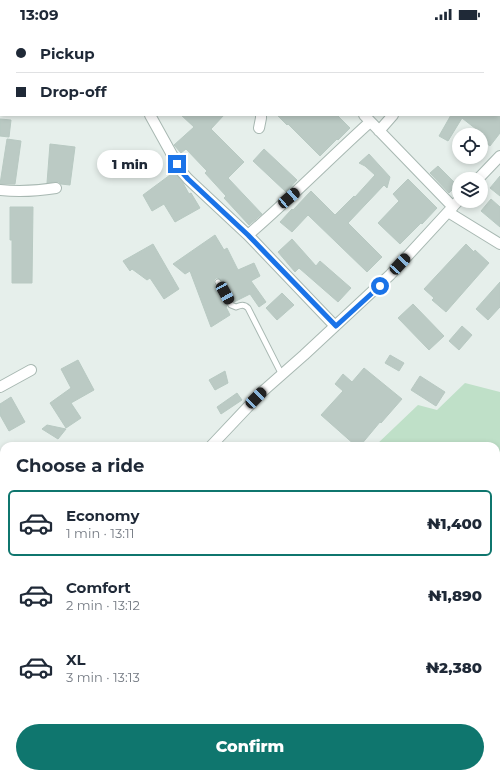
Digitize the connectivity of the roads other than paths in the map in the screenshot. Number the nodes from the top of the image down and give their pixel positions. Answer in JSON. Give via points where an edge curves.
{"nodes":[{"id":1,"x":151,"y":116,"type":"edge"},
{"id":2,"x":261,"y":116,"type":"edge"},
{"id":3,"x":392,"y":116,"type":"edge"},
{"id":4,"x":367,"y":118,"type":"edge"},
{"id":5,"x":259,"y":128,"type":"dead end"},
{"id":6,"x":379,"y":130,"type":"junction"},
{"id":7,"x":500,"y":156,"type":"edge"},
{"id":8,"x":485,"y":172,"type":"edge"},
{"id":9,"x":56,"y":188,"type":"dead end"},
{"id":10,"x":0,"y":190,"type":"edge"},
{"id":11,"x":452,"y":205,"type":"edge"},
{"id":12,"x":452,"y":207,"type":"edge"},
{"id":13,"x":455,"y":208,"type":"edge"},
{"id":14,"x":248,"y":235,"type":"junction"},
{"id":15,"x":500,"y":244,"type":"edge"},
{"id":16,"x":218,"y":282,"type":"dead end"},
{"id":17,"x":336,"y":326,"type":"junction"},
{"id":18,"x":30,"y":370,"type":"dead end"},
{"id":19,"x":282,"y":375,"type":"junction"},
{"id":20,"x":0,"y":388,"type":"edge"},
{"id":21,"x":215,"y":442,"type":"edge"}],
"edges":[{"from":1,"to":14,"type":"street","via":[[181,171]]},
{"from":2,"to":5,"type":"street"},
{"from":3,"to":6,"type":"street"},
{"from":4,"to":6,"type":"street"},
{"from":4,"to":14,"type":"street","via":[[312,178]]},
{"from":6,"to":11,"type":"street"},
{"from":7,"to":8,"type":"street"},
{"from":9,"to":10,"type":"street","via":[[34,191]]},
{"from":12,"to":17,"type":"street","via":[[390,275]]},
{"from":13,"to":15,"type":"street"},
{"from":14,"to":17,"type":"street"},
{"from":16,"to":19,"type":"lane","via":[[231,305],[245,305],[248,308]]},
{"from":17,"to":19,"type":"street"},
{"from":18,"to":20,"type":"street"},
{"from":19,"to":21,"type":"street","via":[[262,392]]}]}
